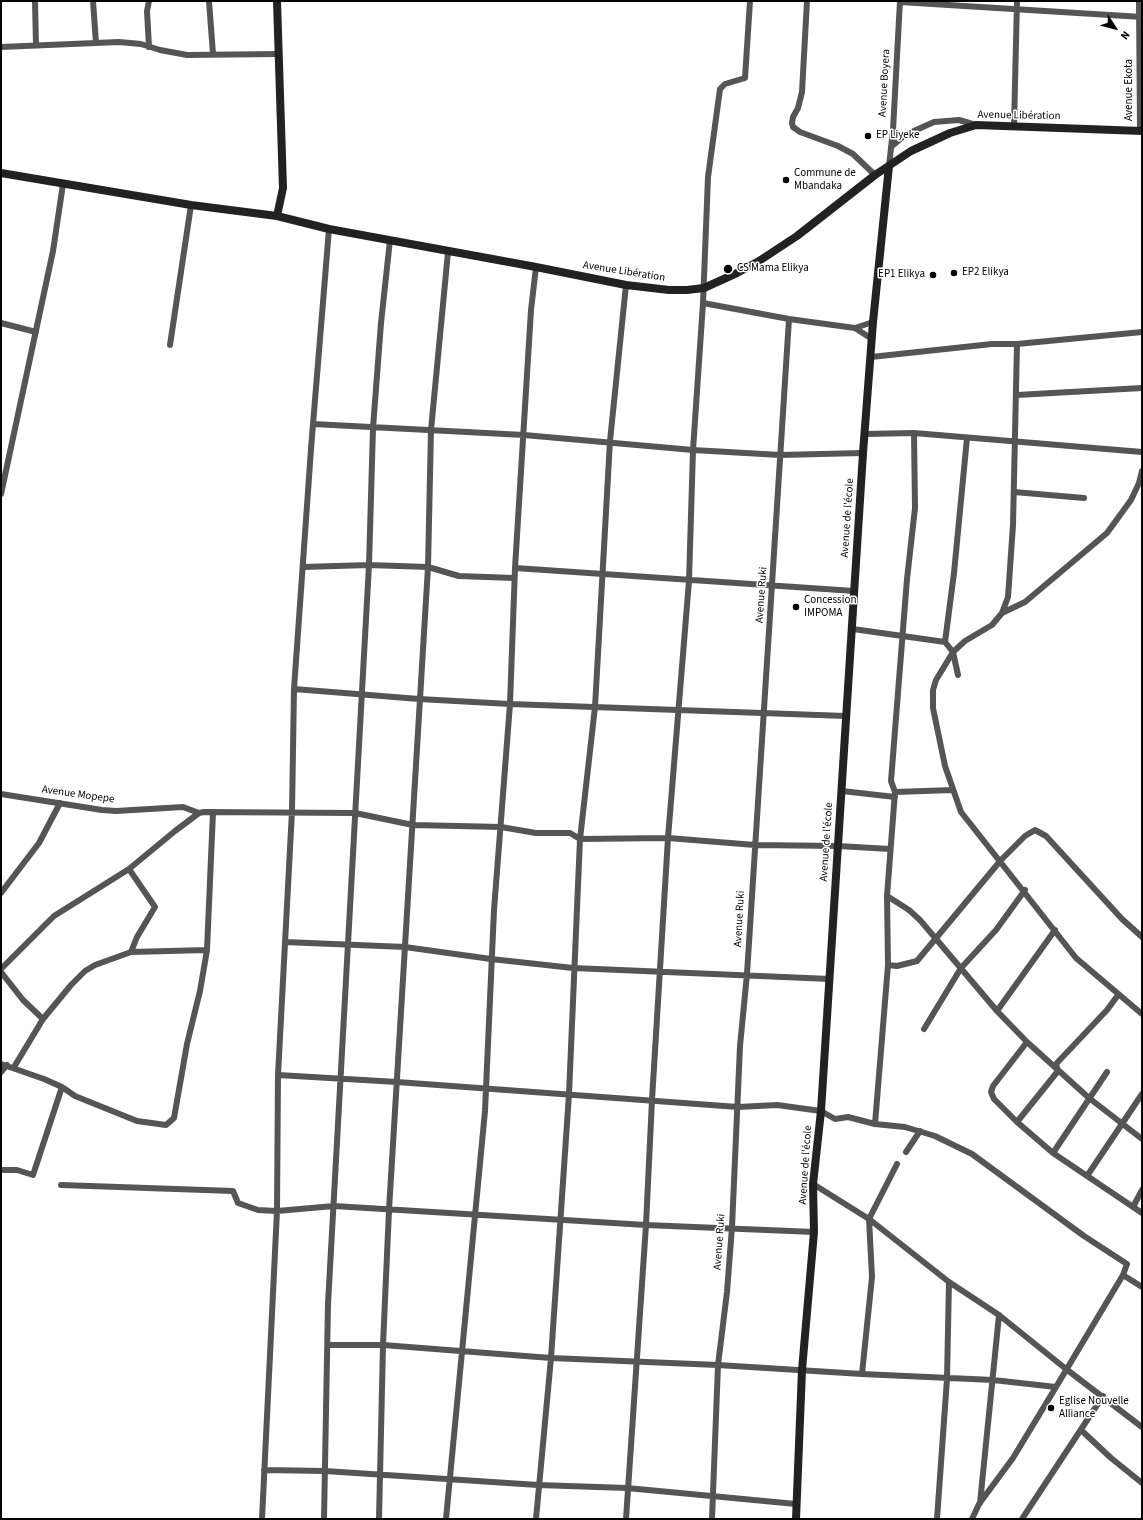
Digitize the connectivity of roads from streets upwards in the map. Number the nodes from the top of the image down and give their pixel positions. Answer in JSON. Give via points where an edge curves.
{"nodes":[{"id":1,"x":35,"y":1,"type":"edge"},
{"id":2,"x":93,"y":1,"type":"edge"},
{"id":3,"x":149,"y":1,"type":"edge"},
{"id":4,"x":209,"y":1,"type":"edge"},
{"id":5,"x":277,"y":1,"type":"edge"},
{"id":6,"x":750,"y":1,"type":"edge"},
{"id":7,"x":807,"y":1,"type":"edge"},
{"id":8,"x":900,"y":1,"type":"edge"},
{"id":9,"x":1017,"y":1,"type":"edge"},
{"id":10,"x":1139,"y":1,"type":"edge"},
{"id":11,"x":1017,"y":8,"type":"junction"},
{"id":12,"x":1141,"y":17,"type":"edge"},
{"id":13,"x":96,"y":43,"type":"junction"},
{"id":14,"x":36,"y":45,"type":"junction"},
{"id":15,"x":1,"y":47,"type":"edge"},
{"id":16,"x":149,"y":47,"type":"junction"},
{"id":17,"x":213,"y":54,"type":"junction"},
{"id":18,"x":278,"y":54,"type":"junction"},
{"id":19,"x":976,"y":126,"type":"junction"},
{"id":20,"x":1014,"y":126,"type":"junction"},
{"id":21,"x":1141,"y":131,"type":"edge"},
{"id":22,"x":891,"y":147,"type":"junction"},
{"id":23,"x":889,"y":166,"type":"junction"},
{"id":24,"x":1,"y":173,"type":"edge"},
{"id":25,"x":875,"y":175,"type":"junction"},
{"id":26,"x":62,"y":184,"type":"junction"},
{"id":27,"x":191,"y":205,"type":"junction"},
{"id":28,"x":277,"y":216,"type":"junction"},
{"id":29,"x":329,"y":229,"type":"junction"},
{"id":30,"x":390,"y":240,"type":"junction"},
{"id":31,"x":448,"y":252,"type":"junction"},
{"id":32,"x":536,"y":267,"type":"junction"},
{"id":33,"x":626,"y":286,"type":"junction"},
{"id":34,"x":704,"y":288,"type":"junction"},
{"id":35,"x":703,"y":303,"type":"junction"},
{"id":36,"x":789,"y":319,"type":"junction"},
{"id":37,"x":873,"y":322,"type":"junction"},
{"id":38,"x":1,"y":323,"type":"edge"},
{"id":39,"x":856,"y":328,"type":"junction"},
{"id":40,"x":36,"y":332,"type":"junction"},
{"id":41,"x":1142,"y":332,"type":"edge"},
{"id":42,"x":872,"y":339,"type":"junction"},
{"id":43,"x":1017,"y":344,"type":"junction"},
{"id":44,"x":170,"y":345,"type":"dead end"},
{"id":45,"x":871,"y":357,"type":"junction"},
{"id":46,"x":1142,"y":388,"type":"edge"},
{"id":47,"x":1017,"y":395,"type":"junction"},
{"id":48,"x":313,"y":424,"type":"junction"},
{"id":49,"x":373,"y":428,"type":"junction"},
{"id":50,"x":431,"y":430,"type":"junction"},
{"id":51,"x":914,"y":433,"type":"junction"},
{"id":52,"x":524,"y":434,"type":"junction"},
{"id":53,"x":866,"y":434,"type":"junction"},
{"id":54,"x":967,"y":438,"type":"junction"},
{"id":55,"x":610,"y":441,"type":"junction"},
{"id":56,"x":1016,"y":442,"type":"junction"},
{"id":57,"x":693,"y":450,"type":"junction"},
{"id":58,"x":1142,"y":452,"type":"edge"},
{"id":59,"x":863,"y":453,"type":"junction"},
{"id":60,"x":780,"y":455,"type":"junction"},
{"id":61,"x":1142,"y":471,"type":"edge"},
{"id":62,"x":1014,"y":492,"type":"junction"},
{"id":63,"x":1,"y":494,"type":"edge"},
{"id":64,"x":1084,"y":498,"type":"dead end"},
{"id":65,"x":369,"y":565,"type":"junction"},
{"id":66,"x":303,"y":567,"type":"junction"},
{"id":67,"x":428,"y":567,"type":"junction"},
{"id":68,"x":515,"y":568,"type":"junction"},
{"id":69,"x":602,"y":575,"type":"junction"},
{"id":70,"x":514,"y":578,"type":"junction"},
{"id":71,"x":689,"y":581,"type":"junction"},
{"id":72,"x":773,"y":586,"type":"junction"},
{"id":73,"x":854,"y":591,"type":"junction"},
{"id":74,"x":1002,"y":613,"type":"junction"},
{"id":75,"x":853,"y":629,"type":"junction"},
{"id":76,"x":902,"y":636,"type":"junction"},
{"id":77,"x":945,"y":642,"type":"junction"},
{"id":78,"x":953,"y":652,"type":"junction"},
{"id":79,"x":958,"y":675,"type":"dead end"},
{"id":80,"x":294,"y":689,"type":"junction"},
{"id":81,"x":361,"y":694,"type":"junction"},
{"id":82,"x":419,"y":699,"type":"junction"},
{"id":83,"x":510,"y":704,"type":"junction"},
{"id":84,"x":595,"y":707,"type":"junction"},
{"id":85,"x":678,"y":710,"type":"junction"},
{"id":86,"x":764,"y":714,"type":"junction"},
{"id":87,"x":846,"y":716,"type":"junction"},
{"id":88,"x":953,"y":790,"type":"junction"},
{"id":89,"x":842,"y":791,"type":"junction"},
{"id":90,"x":1,"y":794,"type":"edge"},
{"id":91,"x":895,"y":794,"type":"junction"},
{"id":92,"x":60,"y":803,"type":"junction"},
{"id":93,"x":292,"y":811,"type":"junction"},
{"id":94,"x":213,"y":812,"type":"junction"},
{"id":95,"x":199,"y":813,"type":"junction"},
{"id":96,"x":355,"y":813,"type":"junction"},
{"id":97,"x":413,"y":825,"type":"junction"},
{"id":98,"x":500,"y":827,"type":"junction"},
{"id":99,"x":580,"y":838,"type":"junction"},
{"id":100,"x":668,"y":838,"type":"junction"},
{"id":101,"x":755,"y":845,"type":"junction"},
{"id":102,"x":838,"y":846,"type":"junction"},
{"id":103,"x":890,"y":849,"type":"junction"},
{"id":104,"x":1001,"y":860,"type":"junction"},
{"id":105,"x":129,"y":869,"type":"junction"},
{"id":106,"x":1024,"y":890,"type":"junction"},
{"id":107,"x":1,"y":893,"type":"edge"},
{"id":108,"x":887,"y":896,"type":"junction"},
{"id":109,"x":1055,"y":930,"type":"junction"},
{"id":110,"x":1142,"y":937,"type":"edge"},
{"id":111,"x":935,"y":939,"type":"junction"},
{"id":112,"x":285,"y":942,"type":"junction"},
{"id":113,"x":347,"y":945,"type":"junction"},
{"id":114,"x":405,"y":947,"type":"junction"},
{"id":115,"x":207,"y":950,"type":"junction"},
{"id":116,"x":131,"y":952,"type":"junction"},
{"id":117,"x":491,"y":959,"type":"junction"},
{"id":118,"x":888,"y":966,"type":"junction"},
{"id":119,"x":573,"y":968,"type":"junction"},
{"id":120,"x":961,"y":968,"type":"junction"},
{"id":121,"x":1,"y":969,"type":"edge"},
{"id":122,"x":660,"y":971,"type":"junction"},
{"id":123,"x":1,"y":972,"type":"edge"},
{"id":124,"x":747,"y":974,"type":"junction"},
{"id":125,"x":830,"y":979,"type":"junction"},
{"id":126,"x":1118,"y":995,"type":"junction"},
{"id":127,"x":997,"y":1011,"type":"junction"},
{"id":128,"x":1142,"y":1014,"type":"edge"},
{"id":129,"x":43,"y":1019,"type":"junction"},
{"id":130,"x":924,"y":1030,"type":"dead end"},
{"id":131,"x":1027,"y":1042,"type":"junction"},
{"id":132,"x":4,"y":1065,"type":"edge"},
{"id":133,"x":14,"y":1067,"type":"junction"},
{"id":134,"x":1058,"y":1071,"type":"junction"},
{"id":135,"x":1,"y":1072,"type":"edge"},
{"id":136,"x":1107,"y":1072,"type":"dead end"},
{"id":137,"x":278,"y":1075,"type":"junction"},
{"id":138,"x":340,"y":1078,"type":"junction"},
{"id":139,"x":397,"y":1082,"type":"junction"},
{"id":140,"x":62,"y":1087,"type":"junction"},
{"id":141,"x":486,"y":1089,"type":"junction"},
{"id":142,"x":569,"y":1094,"type":"junction"},
{"id":143,"x":1142,"y":1094,"type":"edge"},
{"id":144,"x":1089,"y":1098,"type":"junction"},
{"id":145,"x":652,"y":1100,"type":"junction"},
{"id":146,"x":738,"y":1107,"type":"junction"},
{"id":147,"x":821,"y":1111,"type":"junction"},
{"id":148,"x":1017,"y":1122,"type":"junction"},
{"id":149,"x":875,"y":1124,"type":"junction"},
{"id":150,"x":1123,"y":1124,"type":"junction"},
{"id":151,"x":920,"y":1131,"type":"junction"},
{"id":152,"x":1142,"y":1139,"type":"edge"},
{"id":153,"x":906,"y":1152,"type":"dead end"},
{"id":154,"x":1053,"y":1153,"type":"junction"},
{"id":155,"x":897,"y":1164,"type":"dead end"},
{"id":156,"x":1,"y":1170,"type":"edge"},
{"id":157,"x":1087,"y":1176,"type":"junction"},
{"id":158,"x":813,"y":1184,"type":"junction"},
{"id":159,"x":61,"y":1185,"type":"dead end"},
{"id":160,"x":1142,"y":1190,"type":"edge"},
{"id":161,"x":334,"y":1206,"type":"junction"},
{"id":162,"x":1133,"y":1207,"type":"junction"},
{"id":163,"x":389,"y":1210,"type":"junction"},
{"id":164,"x":276,"y":1211,"type":"junction"},
{"id":165,"x":1142,"y":1213,"type":"edge"},
{"id":166,"x":474,"y":1215,"type":"junction"},
{"id":167,"x":560,"y":1219,"type":"junction"},
{"id":168,"x":869,"y":1219,"type":"junction"},
{"id":169,"x":646,"y":1225,"type":"junction"},
{"id":170,"x":732,"y":1228,"type":"junction"},
{"id":171,"x":814,"y":1232,"type":"junction"},
{"id":172,"x":1123,"y":1275,"type":"junction"},
{"id":173,"x":949,"y":1282,"type":"junction"},
{"id":174,"x":1142,"y":1287,"type":"edge"},
{"id":175,"x":999,"y":1315,"type":"junction"},
{"id":176,"x":328,"y":1345,"type":"junction"},
{"id":177,"x":383,"y":1345,"type":"junction"},
{"id":178,"x":461,"y":1350,"type":"junction"},
{"id":179,"x":551,"y":1358,"type":"junction"},
{"id":180,"x":636,"y":1362,"type":"junction"},
{"id":181,"x":718,"y":1365,"type":"junction"},
{"id":182,"x":1066,"y":1369,"type":"junction"},
{"id":183,"x":802,"y":1370,"type":"junction"},
{"id":184,"x":862,"y":1374,"type":"junction"},
{"id":185,"x":947,"y":1379,"type":"junction"},
{"id":186,"x":993,"y":1380,"type":"junction"},
{"id":187,"x":1056,"y":1387,"type":"junction"},
{"id":188,"x":1103,"y":1396,"type":"junction"},
{"id":189,"x":1142,"y":1427,"type":"edge"},
{"id":190,"x":1081,"y":1430,"type":"junction"},
{"id":191,"x":264,"y":1470,"type":"junction"},
{"id":192,"x":325,"y":1471,"type":"junction"},
{"id":193,"x":382,"y":1476,"type":"junction"},
{"id":194,"x":450,"y":1479,"type":"junction"},
{"id":195,"x":1142,"y":1483,"type":"edge"},
{"id":196,"x":538,"y":1485,"type":"junction"},
{"id":197,"x":628,"y":1488,"type":"junction"},
{"id":198,"x":714,"y":1496,"type":"junction"},
{"id":199,"x":796,"y":1504,"type":"junction"},
{"id":200,"x":979,"y":1504,"type":"junction"},
{"id":201,"x":262,"y":1519,"type":"edge"},
{"id":202,"x":324,"y":1519,"type":"edge"},
{"id":203,"x":379,"y":1519,"type":"edge"},
{"id":204,"x":446,"y":1519,"type":"edge"},
{"id":205,"x":536,"y":1519,"type":"edge"},
{"id":206,"x":626,"y":1519,"type":"edge"},
{"id":207,"x":712,"y":1519,"type":"edge"},
{"id":208,"x":796,"y":1519,"type":"edge"},
{"id":209,"x":937,"y":1519,"type":"edge"},
{"id":210,"x":972,"y":1519,"type":"edge"},
{"id":211,"x":1022,"y":1519,"type":"edge"}],
"edges":[{"from":1,"to":14,"type":"street"},
{"from":2,"to":13,"type":"street"},
{"from":3,"to":16,"type":"street"},
{"from":4,"to":17,"type":"street"},
{"from":5,"to":18,"type":"street"},
{"from":6,"to":34,"type":"street","via":[[745,78],[725,84],[720,89],[708,177]]},
{"from":7,"to":25,"type":"street","via":[[802,92],[793,117],[793,127],[853,154]]},
{"from":8,"to":11,"type":"street"},
{"from":8,"to":22,"type":"street","name":"Avenue Boyera"},
{"from":9,"to":11,"type":"street"},
{"from":10,"to":12,"type":"street","name":"Avenue Ekota"},
{"from":11,"to":12,"type":"street"},
{"from":11,"to":20,"type":"street"},
{"from":12,"to":21,"type":"street","name":"Avenue Ekota"},
{"from":13,"to":14,"type":"street"},
{"from":13,"to":16,"type":"street","via":[[119,42]]},
{"from":14,"to":15,"type":"street"},
{"from":16,"to":17,"type":"street","via":[[187,54]]},
{"from":17,"to":18,"type":"street"},
{"from":18,"to":28,"type":"street","via":[[283,188]]},
{"from":19,"to":20,"type":"street","name":"Avenue Libération"},
{"from":19,"to":22,"type":"street","via":[[959,120],[934,122],[906,135]]},
{"from":19,"to":23,"type":"street","name":"Avenue Libération","via":[[929,142]]},
{"from":20,"to":21,"type":"street","name":"Avenue Libération"},
{"from":22,"to":23,"type":"street","name":"Avenue Boyera"},
{"from":23,"to":25,"type":"street","name":"Avenue Libération"},
{"from":23,"to":37,"type":"street","name":"Avenue de l'école"},
{"from":24,"to":26,"type":"street","name":"Avenue Libération"},
{"from":25,"to":34,"type":"street","name":"Avenue Libération","via":[[797,236],[737,273]]},
{"from":26,"to":27,"type":"street","name":"Avenue Libération"},
{"from":26,"to":40,"type":"street","via":[[53,251]]},
{"from":27,"to":28,"type":"street","name":"Avenue Libération"},
{"from":27,"to":44,"type":"street"},
{"from":28,"to":29,"type":"street","name":"Avenue Libération"},
{"from":29,"to":30,"type":"street","name":"Avenue Libération"},
{"from":29,"to":48,"type":"street"},
{"from":30,"to":31,"type":"street","name":"Avenue Libération"},
{"from":30,"to":49,"type":"street"},
{"from":31,"to":32,"type":"street","name":"Avenue Libération"},
{"from":31,"to":50,"type":"street"},
{"from":32,"to":33,"type":"street","name":"Avenue Libération"},
{"from":32,"to":52,"type":"street"},
{"from":33,"to":34,"type":"street","name":"Avenue Libération","via":[[668,290]]},
{"from":33,"to":55,"type":"street"},
{"from":34,"to":35,"type":"street"},
{"from":35,"to":36,"type":"street"},
{"from":35,"to":57,"type":"street"},
{"from":36,"to":39,"type":"street"},
{"from":36,"to":60,"type":"street","name":"Avenue Ruki"},
{"from":37,"to":39,"type":"street"},
{"from":37,"to":42,"type":"street","name":"Avenue de l'école"},
{"from":38,"to":40,"type":"street"},
{"from":39,"to":42,"type":"street"},
{"from":40,"to":63,"type":"street"},
{"from":41,"to":43,"type":"street"},
{"from":42,"to":45,"type":"street","name":"Avenue de l'école"},
{"from":43,"to":45,"type":"street","via":[[992,344]]},
{"from":43,"to":47,"type":"street"},
{"from":45,"to":53,"type":"street","name":"Avenue de l'école"},
{"from":46,"to":47,"type":"street"},
{"from":47,"to":56,"type":"street"},
{"from":48,"to":49,"type":"street"},
{"from":48,"to":66,"type":"street"},
{"from":49,"to":50,"type":"street"},
{"from":49,"to":65,"type":"street"},
{"from":50,"to":52,"type":"street"},
{"from":50,"to":67,"type":"street"},
{"from":51,"to":53,"type":"street"},
{"from":51,"to":54,"type":"street"},
{"from":51,"to":76,"type":"street","via":[[915,508]]},
{"from":52,"to":55,"type":"street"},
{"from":52,"to":68,"type":"street"},
{"from":53,"to":59,"type":"street","name":"Avenue de l'école"},
{"from":54,"to":56,"type":"street"},
{"from":54,"to":77,"type":"street","via":[[956,559]]},
{"from":55,"to":57,"type":"street"},
{"from":55,"to":69,"type":"street"},
{"from":56,"to":58,"type":"street"},
{"from":56,"to":62,"type":"street"},
{"from":57,"to":60,"type":"street"},
{"from":57,"to":71,"type":"street"},
{"from":59,"to":60,"type":"street"},
{"from":59,"to":73,"type":"street","name":"Avenue de l'école"},
{"from":60,"to":72,"type":"street","name":"Avenue Ruki"},
{"from":61,"to":74,"type":"street","via":[[1131,500],[1107,533],[1025,602]]},
{"from":62,"to":64,"type":"street"},
{"from":62,"to":74,"type":"street","via":[[1010,579],[1008,597]]},
{"from":65,"to":66,"type":"street"},
{"from":65,"to":67,"type":"street"},
{"from":65,"to":81,"type":"street"},
{"from":66,"to":80,"type":"street"},
{"from":67,"to":70,"type":"street","via":[[460,576]]},
{"from":67,"to":82,"type":"street"},
{"from":68,"to":69,"type":"street"},
{"from":68,"to":70,"type":"street"},
{"from":69,"to":71,"type":"street"},
{"from":69,"to":84,"type":"street"},
{"from":70,"to":83,"type":"street"},
{"from":71,"to":72,"type":"street"},
{"from":71,"to":85,"type":"street"},
{"from":72,"to":73,"type":"street"},
{"from":72,"to":86,"type":"street","name":"Avenue Ruki"},
{"from":73,"to":75,"type":"street","name":"Avenue de l'école"},
{"from":74,"to":78,"type":"street","via":[[992,625],[965,641]]},
{"from":75,"to":76,"type":"street"},
{"from":75,"to":87,"type":"street","name":"Avenue de l'école"},
{"from":76,"to":77,"type":"street"},
{"from":76,"to":91,"type":"street","via":[[891,781]]},
{"from":77,"to":78,"type":"street"},
{"from":78,"to":79,"type":"street"},
{"from":78,"to":88,"type":"street","via":[[940,671],[933,690],[933,708],[945,766]]},
{"from":80,"to":81,"type":"street"},
{"from":80,"to":93,"type":"street"},
{"from":81,"to":82,"type":"street"},
{"from":81,"to":96,"type":"street"},
{"from":82,"to":83,"type":"street"},
{"from":82,"to":97,"type":"street"},
{"from":83,"to":84,"type":"street"},
{"from":83,"to":98,"type":"street"},
{"from":84,"to":85,"type":"street"},
{"from":84,"to":99,"type":"street"},
{"from":85,"to":86,"type":"street"},
{"from":85,"to":100,"type":"street"},
{"from":86,"to":87,"type":"street"},
{"from":86,"to":101,"type":"street","name":"Avenue Ruki"},
{"from":87,"to":89,"type":"street","name":"Avenue de l'école"},
{"from":88,"to":91,"type":"street"},
{"from":88,"to":104,"type":"street","via":[[961,812]]},
{"from":89,"to":91,"type":"street"},
{"from":89,"to":102,"type":"street","name":"Avenue de l'école"},
{"from":90,"to":92,"type":"street","name":"Avenue Mopepe"},
{"from":91,"to":103,"type":"street"},
{"from":92,"to":95,"type":"street","name":"Avenue Mopepe","via":[[116,811],[183,807]]},
{"from":92,"to":107,"type":"street","via":[[39,843]]},
{"from":93,"to":94,"type":"street"},
{"from":93,"to":96,"type":"street"},
{"from":93,"to":112,"type":"street"},
{"from":94,"to":95,"type":"street"},
{"from":94,"to":115,"type":"street"},
{"from":95,"to":105,"type":"street"},
{"from":96,"to":97,"type":"street"},
{"from":96,"to":113,"type":"street"},
{"from":97,"to":98,"type":"street"},
{"from":97,"to":114,"type":"street"},
{"from":98,"to":99,"type":"street","via":[[536,833],[570,833]]},
{"from":98,"to":117,"type":"street"},
{"from":99,"to":100,"type":"street"},
{"from":99,"to":119,"type":"street"},
{"from":100,"to":101,"type":"street"},
{"from":100,"to":122,"type":"street"},
{"from":101,"to":102,"type":"street"},
{"from":101,"to":124,"type":"street","name":"Avenue Ruki"},
{"from":102,"to":103,"type":"street"},
{"from":102,"to":125,"type":"street","name":"Avenue de l'école"},
{"from":103,"to":108,"type":"street"},
{"from":104,"to":106,"type":"street"},
{"from":104,"to":110,"type":"street","via":[[1025,836],[1036,830],[1041,832]]},
{"from":104,"to":111,"type":"street"},
{"from":105,"to":116,"type":"street","via":[[155,907]]},
{"from":105,"to":121,"type":"street","via":[[54,916]]},
{"from":106,"to":109,"type":"street"},
{"from":106,"to":120,"type":"street","via":[[996,930]]},
{"from":108,"to":111,"type":"street","via":[[909,910]]},
{"from":108,"to":118,"type":"street"},
{"from":109,"to":126,"type":"street","via":[[1076,958]]},
{"from":109,"to":127,"type":"street"},
{"from":111,"to":118,"type":"street","via":[[918,961]]},
{"from":111,"to":120,"type":"street"},
{"from":112,"to":113,"type":"street"},
{"from":112,"to":137,"type":"street"},
{"from":113,"to":114,"type":"street"},
{"from":113,"to":138,"type":"street"},
{"from":114,"to":117,"type":"street"},
{"from":114,"to":139,"type":"street"},
{"from":115,"to":116,"type":"street"},
{"from":115,"to":140,"type":"street","via":[[174,1118],[166,1125],[137,1121],[74,1096]]},
{"from":116,"to":129,"type":"street","via":[[85,971]]},
{"from":117,"to":119,"type":"street"},
{"from":117,"to":141,"type":"street"},
{"from":118,"to":149,"type":"street"},
{"from":119,"to":122,"type":"street"},
{"from":119,"to":142,"type":"street"},
{"from":120,"to":127,"type":"street"},
{"from":120,"to":130,"type":"street"},
{"from":122,"to":124,"type":"street"},
{"from":122,"to":145,"type":"street"},
{"from":123,"to":129,"type":"street"},
{"from":124,"to":125,"type":"street"},
{"from":124,"to":146,"type":"street","name":"Avenue Ruki","via":[[740,1046]]},
{"from":125,"to":147,"type":"street","name":"Avenue de l'école"},
{"from":126,"to":128,"type":"street"},
{"from":126,"to":134,"type":"street","via":[[1056,1064]]},
{"from":127,"to":131,"type":"street"},
{"from":129,"to":133,"type":"street"},
{"from":131,"to":134,"type":"street"},
{"from":131,"to":148,"type":"street","via":[[991,1092],[994,1099]]},
{"from":132,"to":133,"type":"street"},
{"from":132,"to":135,"type":"street"},
{"from":133,"to":140,"type":"street"},
{"from":134,"to":144,"type":"street"},
{"from":134,"to":148,"type":"street"},
{"from":136,"to":144,"type":"street"},
{"from":137,"to":138,"type":"street"},
{"from":137,"to":164,"type":"street"},
{"from":138,"to":139,"type":"street"},
{"from":138,"to":161,"type":"street"},
{"from":139,"to":141,"type":"street"},
{"from":139,"to":163,"type":"street"},
{"from":140,"to":156,"type":"street","via":[[33,1176],[18,1170]]},
{"from":141,"to":142,"type":"street"},
{"from":141,"to":166,"type":"street"},
{"from":142,"to":145,"type":"street"},
{"from":142,"to":167,"type":"street"},
{"from":143,"to":150,"type":"street"},
{"from":144,"to":150,"type":"street"},
{"from":144,"to":154,"type":"street"},
{"from":145,"to":146,"type":"street"},
{"from":145,"to":169,"type":"street"},
{"from":146,"to":147,"type":"street","via":[[777,1105]]},
{"from":146,"to":170,"type":"street","name":"Avenue Ruki"},
{"from":147,"to":149,"type":"street","via":[[835,1119],[848,1117]]},
{"from":147,"to":158,"type":"street","name":"Avenue de l'école"},
{"from":148,"to":154,"type":"street"},
{"from":149,"to":151,"type":"street"},
{"from":150,"to":152,"type":"street"},
{"from":150,"to":157,"type":"street"},
{"from":151,"to":153,"type":"street"},
{"from":151,"to":172,"type":"street","via":[[972,1154],[1084,1236],[1125,1261],[1127,1264]]},
{"from":154,"to":157,"type":"street"},
{"from":155,"to":168,"type":"street"},
{"from":157,"to":162,"type":"street"},
{"from":158,"to":168,"type":"street"},
{"from":158,"to":171,"type":"street","name":"Avenue de l'école"},
{"from":159,"to":164,"type":"street","via":[[233,1191],[238,1203],[258,1210]]},
{"from":160,"to":162,"type":"street"},
{"from":161,"to":163,"type":"street"},
{"from":161,"to":164,"type":"street"},
{"from":161,"to":176,"type":"street"},
{"from":162,"to":165,"type":"street"},
{"from":163,"to":166,"type":"street"},
{"from":163,"to":177,"type":"street"},
{"from":164,"to":191,"type":"street"},
{"from":166,"to":167,"type":"street"},
{"from":166,"to":178,"type":"street"},
{"from":167,"to":169,"type":"street"},
{"from":167,"to":179,"type":"street"},
{"from":168,"to":173,"type":"street"},
{"from":168,"to":184,"type":"street","via":[[872,1277]]},
{"from":169,"to":170,"type":"street"},
{"from":169,"to":180,"type":"street"},
{"from":170,"to":171,"type":"street"},
{"from":170,"to":181,"type":"street","name":"Avenue Ruki"},
{"from":171,"to":183,"type":"street","name":"Avenue de l'école"},
{"from":172,"to":174,"type":"street"},
{"from":172,"to":182,"type":"street"},
{"from":173,"to":175,"type":"street"},
{"from":173,"to":185,"type":"street"},
{"from":175,"to":182,"type":"street"},
{"from":175,"to":186,"type":"street"},
{"from":176,"to":177,"type":"street"},
{"from":176,"to":192,"type":"street"},
{"from":177,"to":178,"type":"street"},
{"from":177,"to":193,"type":"street"},
{"from":178,"to":179,"type":"street"},
{"from":178,"to":194,"type":"street"},
{"from":179,"to":180,"type":"street"},
{"from":179,"to":196,"type":"street"},
{"from":180,"to":181,"type":"street"},
{"from":180,"to":197,"type":"street"},
{"from":181,"to":183,"type":"street"},
{"from":181,"to":198,"type":"street","name":"Avenue Ruki"},
{"from":182,"to":187,"type":"street"},
{"from":182,"to":188,"type":"street"},
{"from":183,"to":184,"type":"street"},
{"from":183,"to":199,"type":"street","name":"Avenue de l'école"},
{"from":184,"to":185,"type":"street"},
{"from":185,"to":186,"type":"street"},
{"from":185,"to":209,"type":"street"},
{"from":186,"to":187,"type":"street"},
{"from":186,"to":200,"type":"street"},
{"from":187,"to":200,"type":"street","via":[[1013,1458]]},
{"from":188,"to":189,"type":"street"},
{"from":188,"to":190,"type":"street"},
{"from":190,"to":195,"type":"street"},
{"from":190,"to":211,"type":"street"},
{"from":191,"to":192,"type":"street"},
{"from":191,"to":201,"type":"street"},
{"from":192,"to":193,"type":"street"},
{"from":192,"to":202,"type":"street"},
{"from":193,"to":194,"type":"street"},
{"from":193,"to":203,"type":"street"},
{"from":194,"to":196,"type":"street"},
{"from":194,"to":204,"type":"street"},
{"from":196,"to":197,"type":"street"},
{"from":196,"to":205,"type":"street"},
{"from":197,"to":198,"type":"street"},
{"from":197,"to":206,"type":"street"},
{"from":198,"to":199,"type":"street"},
{"from":198,"to":207,"type":"street","name":"Avenue Ruki"},
{"from":199,"to":208,"type":"street","name":"Avenue de l'école"},
{"from":200,"to":210,"type":"street"}]}
